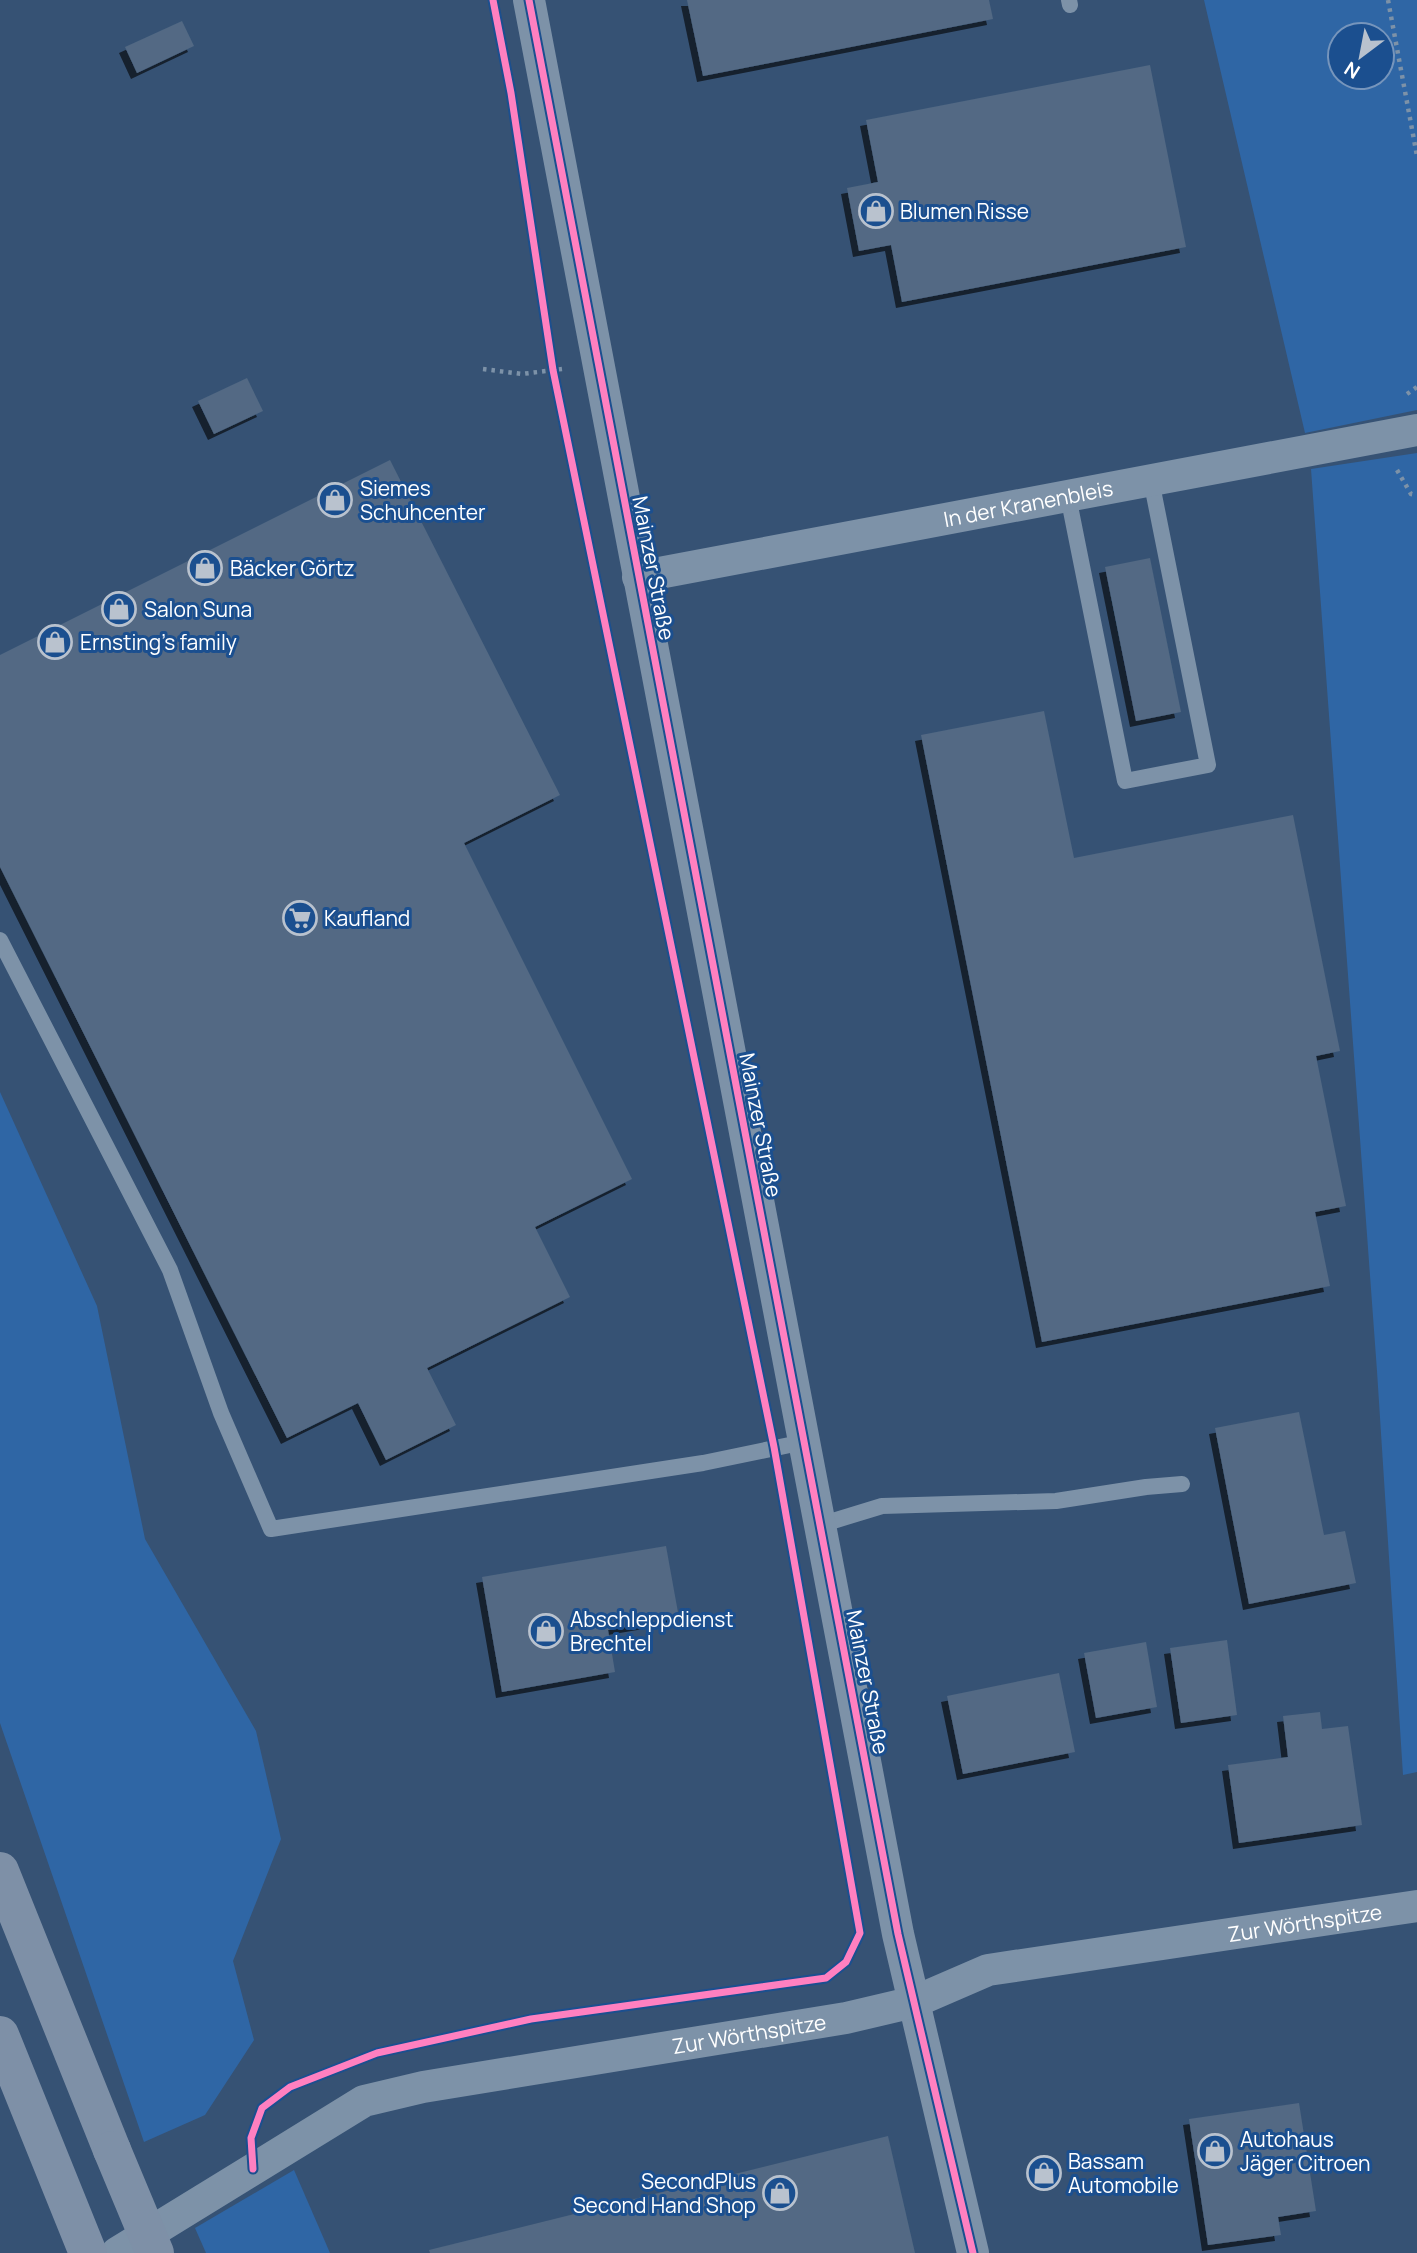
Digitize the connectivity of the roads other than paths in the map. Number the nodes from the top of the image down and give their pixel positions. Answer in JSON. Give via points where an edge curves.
{"nodes":[{"id":1,"x":529,"y":0,"type":"edge"},
{"id":2,"x":1417,"y":430,"type":"edge"},
{"id":3,"x":1151,"y":480,"type":"junction"},
{"id":4,"x":1068,"y":496,"type":"junction"},
{"id":5,"x":638,"y":577,"type":"junction"},
{"id":6,"x":0,"y":940,"type":"edge"},
{"id":7,"x":804,"y":1443,"type":"junction"},
{"id":8,"x":1182,"y":1484,"type":"dead end"},
{"id":9,"x":820,"y":1525,"type":"junction"},
{"id":10,"x":0,"y":1871,"type":"edge"},
{"id":11,"x":1417,"y":1906,"type":"edge"},
{"id":12,"x":914,"y":2002,"type":"junction"},
{"id":13,"x":0,"y":2035,"type":"edge"},
{"id":14,"x":88,"y":2253,"type":"edge"},
{"id":15,"x":117,"y":2253,"type":"edge"},
{"id":16,"x":155,"y":2253,"type":"edge"},
{"id":17,"x":973,"y":2253,"type":"edge"}],
"edges":[{"from":1,"to":5,"type":"street","name":"Mainzer Straße"},
{"from":2,"to":3,"type":"street","name":"In der Kranenbleis"},
{"from":3,"to":4,"type":"street","name":"In der Kranenbleis"},
{"from":3,"to":4,"type":"lane","via":[[1208,765],[1125,781]]},
{"from":4,"to":5,"type":"street","name":"In der Kranenbleis"},
{"from":5,"to":7,"type":"street","name":"Mainzer Straße"},
{"from":6,"to":7,"type":"lane","via":[[170,1270],[221,1413],[271,1530]]},
{"from":7,"to":9,"type":"street","name":"Mainzer Straße"},
{"from":8,"to":9,"type":"lane","via":[[1056,1501],[882,1506]]},
{"from":9,"to":12,"type":"street","name":"Mainzer Straße"},
{"from":10,"to":16,"type":"highway","bridge":true},
{"from":11,"to":12,"type":"street","name":"Zur Wörthspitze","via":[[988,1970]]},
{"from":12,"to":15,"type":"street","name":"Zur Wörthspitze","via":[[846,2018],[423,2087],[364,2101]]},
{"from":12,"to":17,"type":"street","name":"Mainzer Straße"},
{"from":13,"to":14,"type":"highway"}]}
